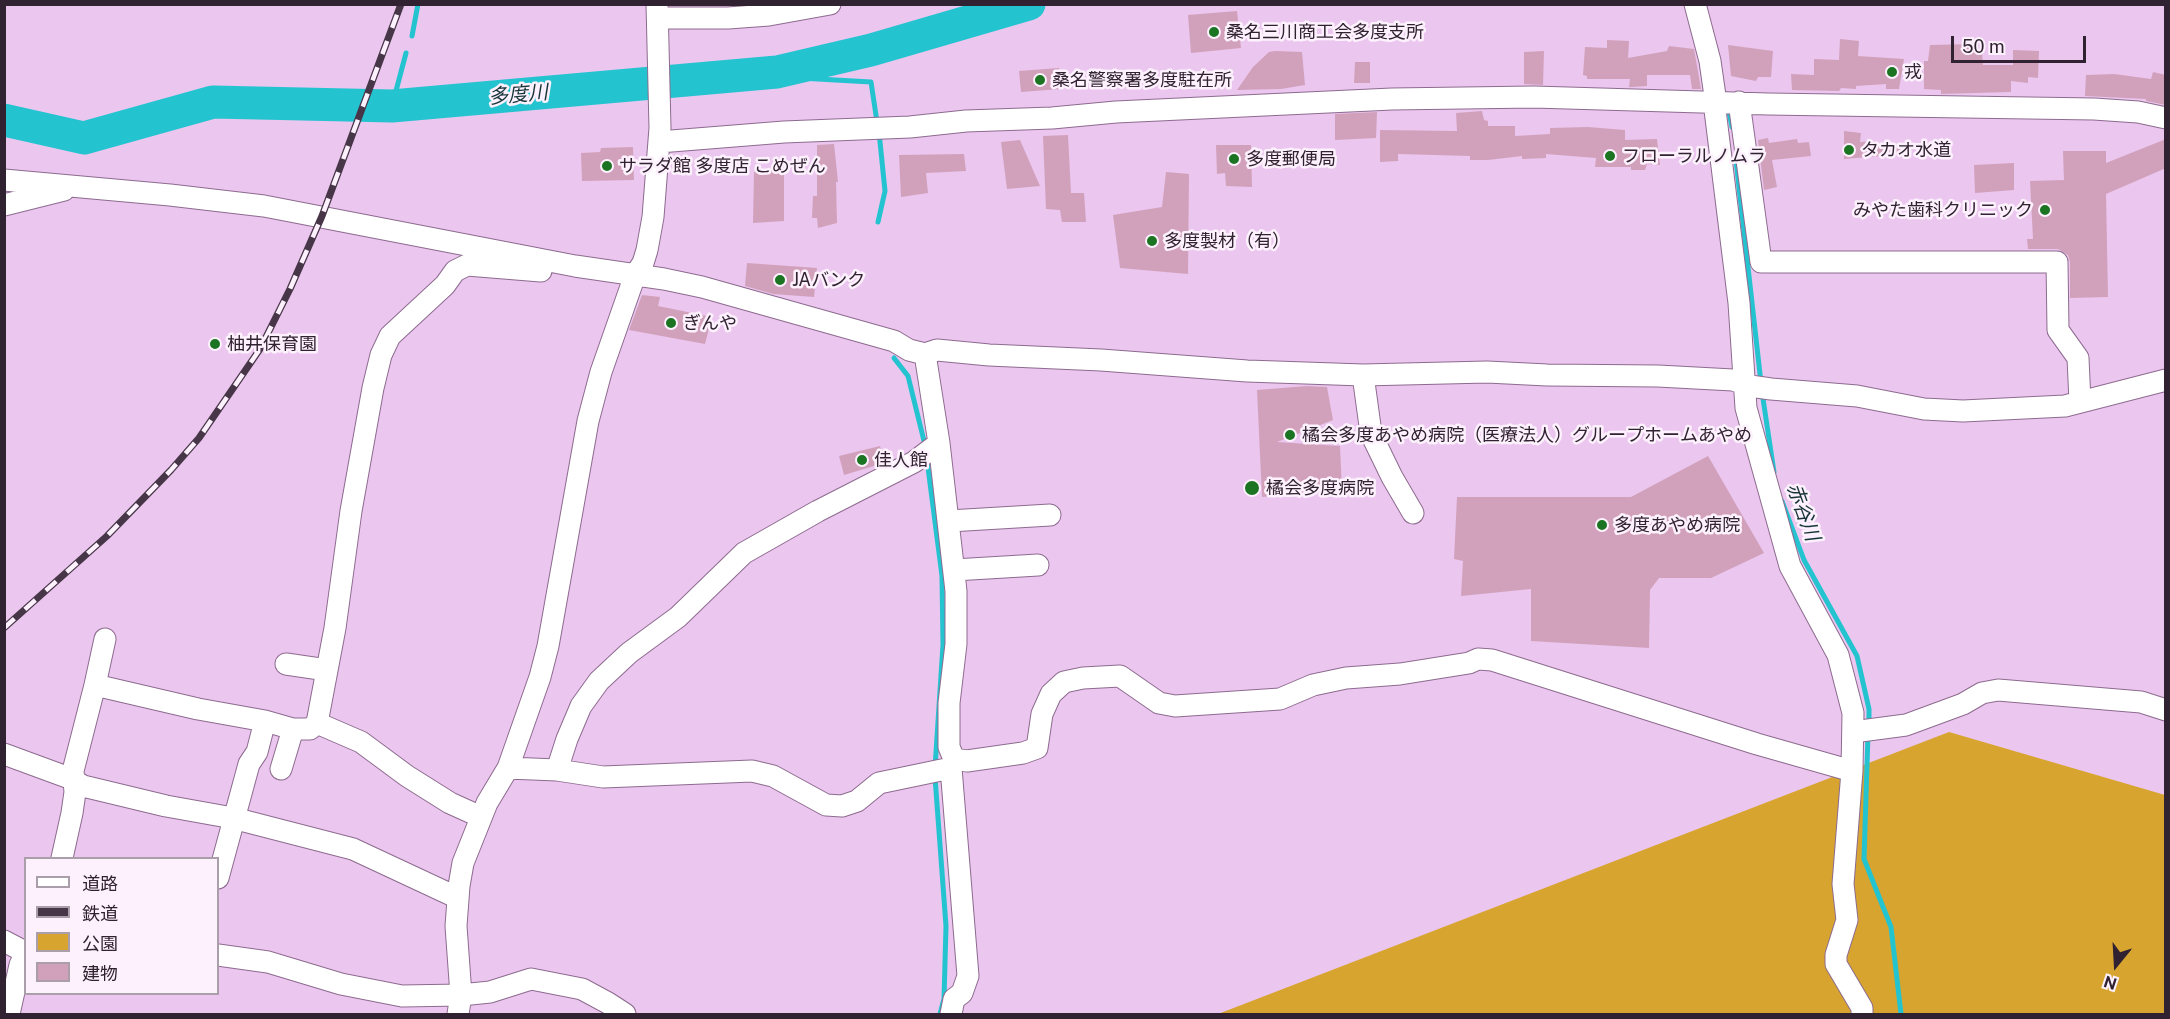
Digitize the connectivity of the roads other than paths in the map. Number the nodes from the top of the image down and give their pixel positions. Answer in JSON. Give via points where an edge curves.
{"nodes":[{"id":1,"x":830,"y":4,"type":"edge"},
{"id":2,"x":1695,"y":4,"type":"edge"},
{"id":3,"x":658,"y":16,"type":"edge"},
{"id":4,"x":1714,"y":102,"type":"junction"},
{"id":5,"x":1739,"y":102,"type":"junction"},
{"id":6,"x":2166,"y":118,"type":"edge"},
{"id":7,"x":659,"y":135,"type":"junction"},
{"id":8,"x":4,"y":180,"type":"edge"},
{"id":9,"x":74,"y":187,"type":"junction"},
{"id":10,"x":4,"y":205,"type":"edge"},
{"id":11,"x":575,"y":266,"type":"junction"},
{"id":12,"x":635,"y":275,"type":"junction"},
{"id":13,"x":926,"y":354,"type":"junction"},
{"id":14,"x":1363,"y":375,"type":"junction"},
{"id":15,"x":2166,"y":380,"type":"edge"},
{"id":16,"x":1747,"y":385,"type":"junction"},
{"id":17,"x":2080,"y":402,"type":"junction"},
{"id":18,"x":939,"y":444,"type":"junction"},
{"id":19,"x":1413,"y":513,"type":"dead end"},
{"id":20,"x":1050,"y":515,"type":"dead end"},
{"id":21,"x":949,"y":521,"type":"junction"},
{"id":22,"x":1038,"y":566,"type":"dead end"},
{"id":23,"x":954,"y":570,"type":"junction"},
{"id":24,"x":105,"y":639,"type":"dead end"},
{"id":25,"x":286,"y":664,"type":"dead end"},
{"id":26,"x":327,"y":670,"type":"junction"},
{"id":27,"x":95,"y":686,"type":"junction"},
{"id":28,"x":2166,"y":710,"type":"edge"},
{"id":29,"x":265,"y":721,"type":"junction"},
{"id":30,"x":317,"y":723,"type":"junction"},
{"id":31,"x":293,"y":729,"type":"junction"},
{"id":32,"x":1853,"y":732,"type":"junction"},
{"id":33,"x":4,"y":754,"type":"edge"},
{"id":34,"x":952,"y":763,"type":"junction"},
{"id":35,"x":281,"y":768,"type":"dead end"},
{"id":36,"x":508,"y":768,"type":"junction"},
{"id":37,"x":557,"y":770,"type":"junction"},
{"id":38,"x":1852,"y":771,"type":"junction"},
{"id":39,"x":72,"y":779,"type":"junction"},
{"id":40,"x":481,"y":817,"type":"junction"},
{"id":41,"x":233,"y":818,"type":"junction"},
{"id":42,"x":62,"y":857,"type":"edge"},
{"id":43,"x":219,"y":874,"type":"edge"},
{"id":44,"x":458,"y":898,"type":"junction"},
{"id":45,"x":4,"y":941,"type":"edge"},
{"id":46,"x":24,"y":951,"type":"edge"},
{"id":47,"x":219,"y":955,"type":"edge"},
{"id":48,"x":24,"y":956,"type":"edge"},
{"id":49,"x":459,"y":1005,"type":"edge"},
{"id":50,"x":612,"y":1011,"type":"edge"},
{"id":51,"x":9,"y":1014,"type":"edge"},
{"id":52,"x":951,"y":1014,"type":"edge"},
{"id":53,"x":1862,"y":1014,"type":"edge"}],
"edges":[{"from":1,"to":3,"type":"street","via":[[728,18]]},
{"from":2,"to":4,"type":"street","via":[[1710,61]]},
{"from":3,"to":7,"type":"street"},
{"from":4,"to":5,"type":"street"},
{"from":4,"to":7,"type":"street","via":[[1534,97],[1338,100],[910,127]]},
{"from":4,"to":16,"type":"street"},
{"from":5,"to":6,"type":"street","via":[[2094,109]]},
{"from":5,"to":17,"type":"street","via":[[1761,262],[2057,262],[2058,330],[2078,358]]},
{"from":7,"to":12,"type":"street","via":[[653,217],[643,263]]},
{"from":8,"to":9,"type":"street"},
{"from":9,"to":10,"type":"street"},
{"from":9,"to":11,"type":"street","via":[[264,206]]},
{"from":11,"to":12,"type":"street"},
{"from":11,"to":26,"type":"street","via":[[559,273],[467,265],[455,271],[390,336],[381,355],[374,388]]},
{"from":12,"to":13,"type":"street","via":[[759,303],[894,341]]},
{"from":12,"to":36,"type":"street","via":[[588,421],[548,646]]},
{"from":13,"to":14,"type":"street","via":[[937,350]]},
{"from":13,"to":18,"type":"street"},
{"from":14,"to":16,"type":"street","via":[[1487,372],[1658,376],[1733,380]]},
{"from":14,"to":19,"type":"street","via":[[1374,440]]},
{"from":15,"to":17,"type":"street"},
{"from":16,"to":17,"type":"street","via":[[1857,396],[1943,410],[2065,406]]},
{"from":16,"to":32,"type":"street","via":[[1746,408],[1790,566],[1838,655],[1853,713]]},
{"from":18,"to":21,"type":"street"},
{"from":18,"to":37,"type":"street","via":[[914,462],[744,553],[678,617],[599,681],[581,706]]},
{"from":20,"to":21,"type":"street"},
{"from":21,"to":23,"type":"street"},
{"from":22,"to":23,"type":"street"},
{"from":23,"to":34,"type":"street","via":[[956,644],[949,703]]},
{"from":24,"to":27,"type":"street"},
{"from":25,"to":26,"type":"street"},
{"from":26,"to":30,"type":"street"},
{"from":27,"to":29,"type":"street"},
{"from":27,"to":39,"type":"street"},
{"from":28,"to":32,"type":"street","via":[[2141,702],[1998,690],[1906,725]]},
{"from":29,"to":31,"type":"street"},
{"from":29,"to":41,"type":"street"},
{"from":30,"to":31,"type":"street","via":[[310,729]]},
{"from":30,"to":40,"type":"street","via":[[361,742],[407,776]]},
{"from":31,"to":35,"type":"street"},
{"from":32,"to":38,"type":"street"},
{"from":33,"to":39,"type":"street"},
{"from":34,"to":37,"type":"street","via":[[879,783],[857,801],[842,806],[826,805],[773,776],[752,771],[603,777]]},
{"from":34,"to":38,"type":"street","via":[[1037,748],[1042,714],[1051,694],[1064,682],[1083,678],[1120,676],[1159,703],[1175,706],[1280,699],[1313,685],[1346,678],[1400,674],[1478,659],[1492,660]]},
{"from":34,"to":52,"type":"street","via":[[968,976],[962,993],[954,999]]},
{"from":36,"to":37,"type":"street"},
{"from":36,"to":40,"type":"street"},
{"from":38,"to":53,"type":"street","via":[[1843,884],[1847,920],[1836,964]]},
{"from":39,"to":41,"type":"street","via":[[83,786],[123,796]]},
{"from":39,"to":42,"type":"street","via":[[75,792]]},
{"from":40,"to":44,"type":"street","via":[[463,863]]},
{"from":41,"to":43,"type":"street"},
{"from":41,"to":44,"type":"street","via":[[353,849]]},
{"from":44,"to":49,"type":"street"},
{"from":45,"to":46,"type":"street"},
{"from":47,"to":49,"type":"street","via":[[268,962],[341,984]]},
{"from":48,"to":51,"type":"street"},
{"from":49,"to":50,"type":"street","via":[[531,979],[582,989]]}]}
